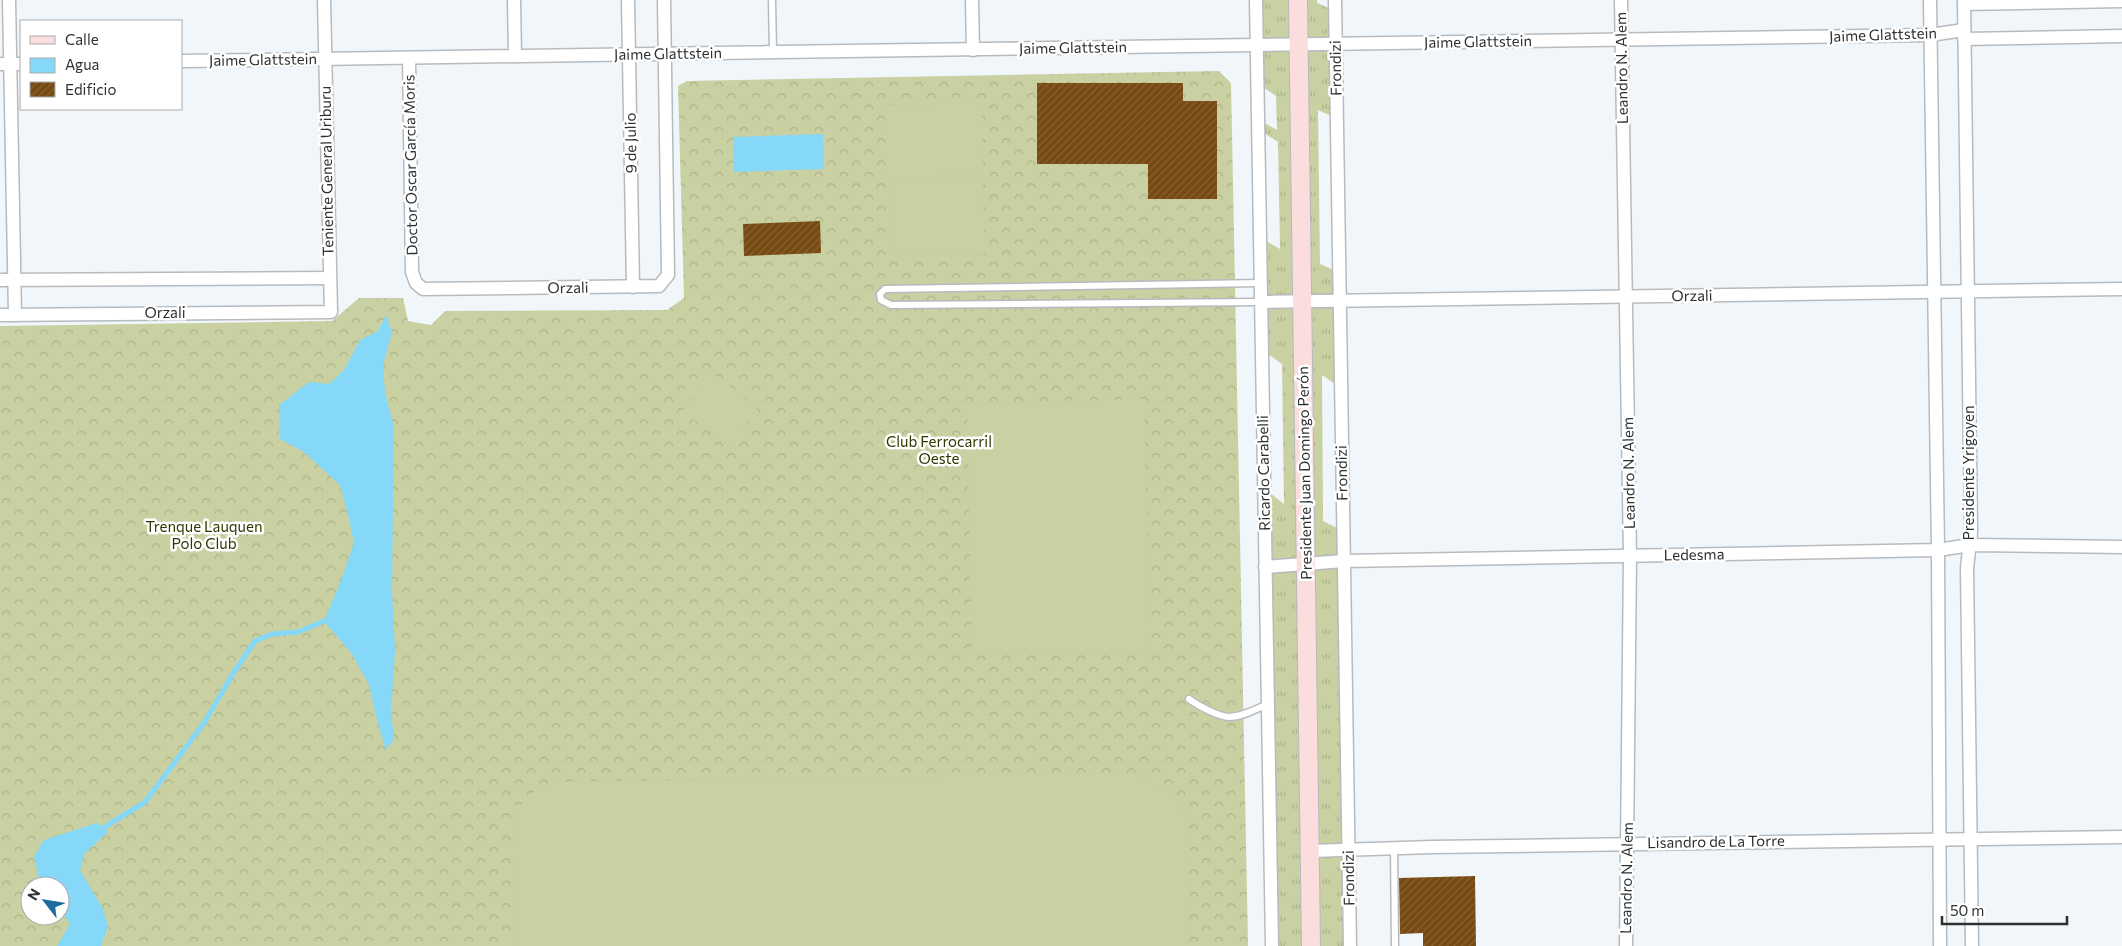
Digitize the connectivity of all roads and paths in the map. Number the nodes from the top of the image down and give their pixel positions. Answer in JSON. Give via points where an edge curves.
{"nodes":[{"id":1,"x":9,"y":0,"type":"edge"},
{"id":2,"x":324,"y":0,"type":"edge"},
{"id":3,"x":514,"y":0,"type":"edge"},
{"id":4,"x":628,"y":0,"type":"edge"},
{"id":5,"x":664,"y":0,"type":"edge"},
{"id":6,"x":772,"y":0,"type":"edge"},
{"id":7,"x":972,"y":0,"type":"edge"},
{"id":8,"x":1256,"y":0,"type":"edge"},
{"id":9,"x":1298,"y":0,"type":"edge"},
{"id":10,"x":1335,"y":0,"type":"edge"},
{"id":11,"x":1621,"y":0,"type":"edge"},
{"id":12,"x":1930,"y":0,"type":"edge"},
{"id":13,"x":2122,"y":1,"type":"edge"},
{"id":14,"x":1964,"y":2,"type":"edge"},
{"id":15,"x":1930,"y":35,"type":"junction"},
{"id":16,"x":1964,"y":35,"type":"junction"},
{"id":17,"x":2122,"y":36,"type":"edge"},
{"id":18,"x":1621,"y":40,"type":"junction"},
{"id":19,"x":1336,"y":44,"type":"junction"},
{"id":20,"x":1257,"y":45,"type":"junction"},
{"id":21,"x":1299,"y":45,"type":"junction"},
{"id":22,"x":973,"y":50,"type":"junction"},
{"id":23,"x":773,"y":52,"type":"junction"},
{"id":24,"x":665,"y":54,"type":"junction"},
{"id":25,"x":629,"y":55,"type":"junction"},
{"id":26,"x":515,"y":56,"type":"junction"},
{"id":27,"x":409,"y":58,"type":"junction"},
{"id":28,"x":325,"y":59,"type":"junction"},
{"id":29,"x":182,"y":61,"type":"edge"},
{"id":30,"x":10,"y":64,"type":"edge"},
{"id":31,"x":412,"y":272,"type":"joint"},
{"id":32,"x":329,"y":278,"type":"junction"},
{"id":33,"x":0,"y":280,"type":"edge"},
{"id":34,"x":14,"y":280,"type":"junction"},
{"id":35,"x":1261,"y":283,"type":"junction"},
{"id":36,"x":633,"y":287,"type":"junction"},
{"id":37,"x":2122,"y":289,"type":"edge"},
{"id":38,"x":1968,"y":291,"type":"junction"},
{"id":39,"x":1934,"y":292,"type":"junction"},
{"id":40,"x":1626,"y":297,"type":"junction"},
{"id":41,"x":1340,"y":301,"type":"junction"},
{"id":42,"x":1261,"y":302,"type":"junction"},
{"id":43,"x":1302,"y":302,"type":"junction"},
{"id":44,"x":331,"y":312,"type":"joint"},
{"id":45,"x":15,"y":314,"type":"junction"},
{"id":46,"x":0,"y":315,"type":"edge"},
{"id":47,"x":1970,"y":545,"type":"junction"},
{"id":48,"x":2122,"y":547,"type":"edge"},
{"id":49,"x":1938,"y":550,"type":"junction"},
{"id":50,"x":1630,"y":556,"type":"junction"},
{"id":51,"x":1344,"y":561,"type":"junction"},
{"id":52,"x":1306,"y":564,"type":"junction"},
{"id":53,"x":1266,"y":567,"type":"junction"},
{"id":54,"x":1189,"y":699,"type":"dead end"},
{"id":55,"x":1268,"y":704,"type":"junction"},
{"id":56,"x":2122,"y":837,"type":"edge"},
{"id":57,"x":1940,"y":838,"type":"junction"},
{"id":58,"x":1970,"y":838,"type":"junction"},
{"id":59,"x":1627,"y":844,"type":"junction"},
{"id":60,"x":1394,"y":848,"type":"junction"},
{"id":61,"x":1348,"y":850,"type":"junction"},
{"id":62,"x":1310,"y":851,"type":"junction"},
{"id":63,"x":1272,"y":946,"type":"edge"},
{"id":64,"x":1311,"y":946,"type":"edge"},
{"id":65,"x":1350,"y":946,"type":"edge"},
{"id":66,"x":1395,"y":946,"type":"edge"},
{"id":67,"x":1626,"y":946,"type":"edge"},
{"id":68,"x":1940,"y":946,"type":"edge"},
{"id":69,"x":1972,"y":946,"type":"edge"}],
"edges":[{"from":1,"to":30,"type":"street"},
{"from":2,"to":28,"type":"street","name":"Teniente General Uriburu"},
{"from":3,"to":26,"type":"street"},
{"from":4,"to":25,"type":"street","name":"9 de Julio"},
{"from":5,"to":24,"type":"street"},
{"from":6,"to":23,"type":"lane"},
{"from":7,"to":22,"type":"street"},
{"from":8,"to":20,"type":"street","name":"Ricardo Carabelli"},
{"from":9,"to":21,"type":"main road","name":"Presidente Juan Domingo Perón"},
{"from":10,"to":19,"type":"street","name":"Frondizi"},
{"from":11,"to":18,"type":"street","name":"Leandro N. Alem"},
{"from":12,"to":15,"type":"street","name":"Presidente Yrigoyen"},
{"from":13,"to":14,"type":"street"},
{"from":14,"to":16,"type":"street","name":"Presidente Yrigoyen"},
{"from":15,"to":16,"type":"street","name":"Jaime Glattstein"},
{"from":15,"to":18,"type":"street","name":"Jaime Glattstein"},
{"from":15,"to":39,"type":"street","name":"Presidente Yrigoyen"},
{"from":16,"to":17,"type":"street","name":"Jaime Glattstein"},
{"from":16,"to":38,"type":"street","name":"Presidente Yrigoyen"},
{"from":18,"to":19,"type":"street","name":"Jaime Glattstein"},
{"from":18,"to":40,"type":"street","name":"Leandro N. Alem"},
{"from":19,"to":21,"type":"street","name":"Jaime Glattstein"},
{"from":19,"to":41,"type":"street","name":"Frondizi"},
{"from":20,"to":21,"type":"street","name":"Jaime Glattstein"},
{"from":20,"to":22,"type":"street","name":"Jaime Glattstein"},
{"from":20,"to":35,"type":"street","name":"Ricardo Carabelli"},
{"from":21,"to":43,"type":"main road","name":"Presidente Juan Domingo Perón"},
{"from":22,"to":23,"type":"street","name":"Jaime Glattstein"},
{"from":23,"to":24,"type":"street","name":"Jaime Glattstein"},
{"from":24,"to":25,"type":"street","name":"Jaime Glattstein"},
{"from":24,"to":36,"type":"street","name":"Orzali","via":[[668,276],[659,286]]},
{"from":25,"to":26,"type":"street","name":"Jaime Glattstein"},
{"from":25,"to":36,"type":"street","name":"9 de Julio"},
{"from":26,"to":27,"type":"street","name":"Jaime Glattstein"},
{"from":27,"to":28,"type":"street","name":"Jaime Glattstein"},
{"from":27,"to":31,"type":"street","name":"Doctor Oscar García Moris"},
{"from":28,"to":29,"type":"street","name":"Jaime Glattstein"},
{"from":28,"to":32,"type":"street","name":"Teniente General Uriburu"},
{"from":30,"to":34,"type":"street"},
{"from":31,"to":36,"type":"street","name":"Orzali","via":[[416,283],[423,289]]},
{"from":32,"to":34,"type":"street"},
{"from":32,"to":44,"type":"street","name":"Teniente General Uriburu"},
{"from":33,"to":34,"type":"street"},
{"from":34,"to":45,"type":"street"},
{"from":35,"to":42,"type":"street","name":"Ricardo Carabelli"},
{"from":35,"to":42,"type":"lane","via":[[885,289],[880,294],[881,300],[891,305]]},
{"from":37,"to":38,"type":"street","name":"Orzali"},
{"from":38,"to":39,"type":"street","name":"Orzali"},
{"from":38,"to":47,"type":"street","name":"Presidente Yrigoyen"},
{"from":39,"to":40,"type":"street","name":"Orzali"},
{"from":39,"to":49,"type":"street","name":"Presidente Yrigoyen"},
{"from":40,"to":41,"type":"street","name":"Orzali"},
{"from":40,"to":50,"type":"street","name":"Leandro N. Alem"},
{"from":41,"to":43,"type":"street","name":"Orzali"},
{"from":41,"to":51,"type":"street","name":"Frondizi"},
{"from":42,"to":43,"type":"street","name":"Orzali"},
{"from":42,"to":53,"type":"street","name":"Ricardo Carabelli"},
{"from":43,"to":52,"type":"main road","name":"Presidente Juan Domingo Perón"},
{"from":44,"to":45,"type":"street","name":"Orzali"},
{"from":45,"to":46,"type":"street","name":"Orzali"},
{"from":47,"to":48,"type":"street","name":"Ledesma"},
{"from":47,"to":49,"type":"street","name":"Ledesma"},
{"from":47,"to":58,"type":"street","name":"Presidente Yrigoyen","via":[[1967,578]]},
{"from":49,"to":50,"type":"street","name":"Ledesma"},
{"from":49,"to":57,"type":"street","name":"Presidente Yrigoyen"},
{"from":50,"to":51,"type":"street","name":"Ledesma"},
{"from":50,"to":59,"type":"street","name":"Leandro N. Alem"},
{"from":51,"to":52,"type":"street","name":"Ledesma"},
{"from":51,"to":61,"type":"street","name":"Frondizi"},
{"from":52,"to":53,"type":"street","name":"Ledesma"},
{"from":52,"to":62,"type":"main road","name":"Presidente Juan Domingo Perón"},
{"from":53,"to":55,"type":"street","name":"Ricardo Carabelli"},
{"from":54,"to":55,"type":"lane","via":[[1228,717]]},
{"from":55,"to":63,"type":"street","name":"Ricardo Carabelli"},
{"from":56,"to":58,"type":"street","name":"Lisandro de La Torre"},
{"from":57,"to":58,"type":"street","name":"Lisandro de La Torre"},
{"from":57,"to":59,"type":"street","name":"Lisandro de La Torre"},
{"from":57,"to":68,"type":"street","name":"Presidente Yrigoyen"},
{"from":58,"to":69,"type":"street","name":"Presidente Yrigoyen"},
{"from":59,"to":60,"type":"street","name":"Lisandro de La Torre"},
{"from":59,"to":67,"type":"street","name":"Leandro N. Alem"},
{"from":60,"to":61,"type":"street","name":"Lisandro de La Torre"},
{"from":60,"to":66,"type":"lane"},
{"from":61,"to":62,"type":"street","name":"Lisandro de La Torre"},
{"from":61,"to":65,"type":"street","name":"Frondizi"},
{"from":62,"to":64,"type":"main road","name":"Presidente Juan Domingo Perón"}]}
